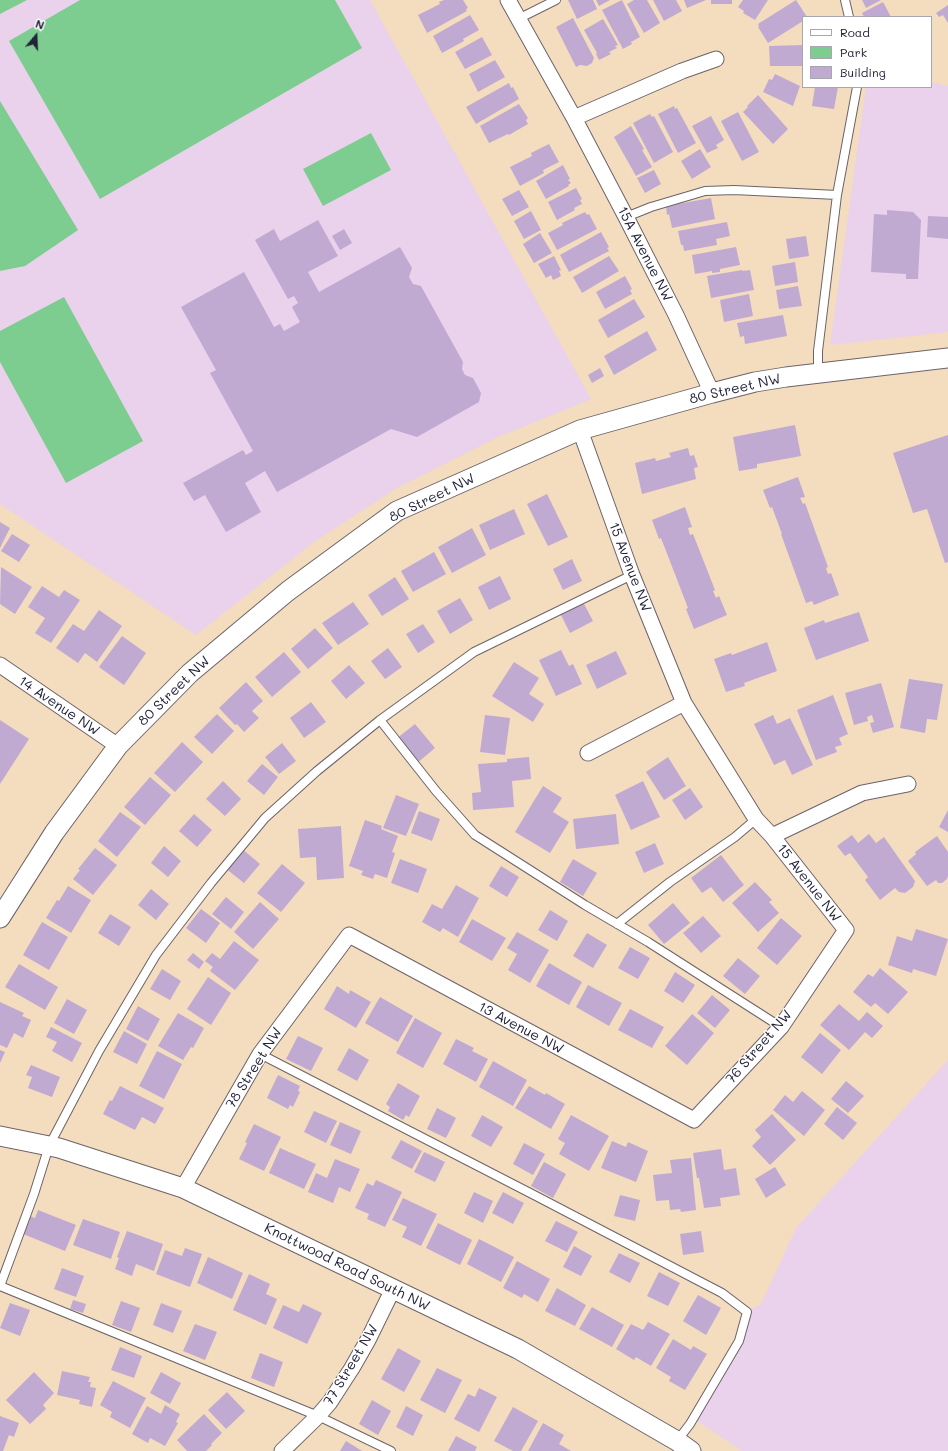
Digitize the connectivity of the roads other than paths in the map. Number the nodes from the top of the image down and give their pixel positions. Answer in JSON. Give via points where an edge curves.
{"nodes":[{"id":1,"x":508,"y":0,"type":"edge"},
{"id":2,"x":556,"y":0,"type":"edge"},
{"id":3,"x":845,"y":0,"type":"edge"},
{"id":4,"x":849,"y":16,"type":"edge"},
{"id":5,"x":518,"y":19,"type":"junction"},
{"id":6,"x":716,"y":59,"type":"dead end"},
{"id":7,"x":857,"y":88,"type":"edge"},
{"id":8,"x":574,"y":118,"type":"junction"},
{"id":9,"x":838,"y":195,"type":"junction"},
{"id":10,"x":626,"y":217,"type":"junction"},
{"id":11,"x":948,"y":358,"type":"edge"},
{"id":12,"x":818,"y":372,"type":"junction"},
{"id":13,"x":712,"y":393,"type":"junction"},
{"id":14,"x":580,"y":430,"type":"junction"},
{"id":15,"x":632,"y":575,"type":"junction"},
{"id":16,"x":0,"y":666,"type":"edge"},
{"id":17,"x":684,"y":702,"type":"junction"},
{"id":18,"x":380,"y":720,"type":"junction"},
{"id":19,"x":118,"y":746,"type":"junction"},
{"id":20,"x":588,"y":753,"type":"dead end"},
{"id":21,"x":908,"y":784,"type":"dead end"},
{"id":22,"x":756,"y":819,"type":"junction"},
{"id":23,"x":772,"y":836,"type":"junction"},
{"id":24,"x":0,"y":918,"type":"edge"},
{"id":25,"x":617,"y":924,"type":"junction"},
{"id":26,"x":846,"y":930,"type":"joint"},
{"id":27,"x":349,"y":935,"type":"joint"},
{"id":28,"x":781,"y":1027,"type":"junction"},
{"id":29,"x":260,"y":1054,"type":"junction"},
{"id":30,"x":694,"y":1120,"type":"joint"},
{"id":31,"x":0,"y":1136,"type":"edge"},
{"id":32,"x":49,"y":1146,"type":"junction"},
{"id":33,"x":183,"y":1188,"type":"junction"},
{"id":34,"x":0,"y":1286,"type":"edge"},
{"id":35,"x":394,"y":1289,"type":"junction"},
{"id":36,"x":318,"y":1416,"type":"junction"},
{"id":37,"x":679,"y":1448,"type":"edge"},
{"id":38,"x":282,"y":1451,"type":"edge"},
{"id":39,"x":391,"y":1451,"type":"edge"}],
"edges":[{"from":1,"to":5,"type":"street","name":"15A Avenue NW"},
{"from":2,"to":5,"type":"lane"},
{"from":3,"to":4,"type":"lane"},
{"from":5,"to":8,"type":"street","name":"15A Avenue NW"},
{"from":6,"to":8,"type":"street"},
{"from":7,"to":9,"type":"lane"},
{"from":8,"to":10,"type":"street","name":"15A Avenue NW"},
{"from":9,"to":10,"type":"lane","via":[[705,191]]},
{"from":9,"to":12,"type":"lane","via":[[818,352]]},
{"from":10,"to":13,"type":"street","name":"15A Avenue NW","via":[[676,314]]},
{"from":11,"to":12,"type":"street","name":"80 Street NW"},
{"from":12,"to":13,"type":"street","name":"80 Street NW","via":[[755,382]]},
{"from":13,"to":14,"type":"street","name":"80 Street NW"},
{"from":14,"to":15,"type":"street","name":"15 Avenue NW"},
{"from":14,"to":19,"type":"street","name":"80 Street NW","via":[[397,511],[275,601],[190,673]]},
{"from":15,"to":17,"type":"street","name":"15 Avenue NW"},
{"from":15,"to":18,"type":"lane","via":[[474,652]]},
{"from":16,"to":19,"type":"street","name":"14 Avenue NW"},
{"from":17,"to":20,"type":"street"},
{"from":17,"to":22,"type":"street","name":"15 Avenue NW"},
{"from":18,"to":25,"type":"lane","via":[[436,791],[475,835]]},
{"from":18,"to":32,"type":"lane","via":[[317,771],[265,818],[211,883],[156,955],[99,1051]]},
{"from":19,"to":24,"type":"street","name":"80 Street NW","via":[[54,833]]},
{"from":21,"to":23,"type":"street","name":"15 Avenue NW","via":[[862,793]]},
{"from":22,"to":23,"type":"street","name":"15 Avenue NW"},
{"from":22,"to":25,"type":"lane"},
{"from":23,"to":26,"type":"street","name":"15 Avenue NW"},
{"from":25,"to":28,"type":"lane"},
{"from":26,"to":28,"type":"street","name":"76 Street NW"},
{"from":27,"to":29,"type":"street","name":"78 Street NW"},
{"from":27,"to":30,"type":"street","name":"13 Avenue NW"},
{"from":28,"to":30,"type":"street","name":"76 Street NW"},
{"from":29,"to":33,"type":"street","name":"78 Street NW"},
{"from":29,"to":37,"type":"lane","via":[[722,1293],[747,1312],[739,1341],[690,1424]]},
{"from":31,"to":32,"type":"street","name":"Knottwood Road South NW"},
{"from":32,"to":33,"type":"street","name":"Knottwood Road South NW"},
{"from":32,"to":34,"type":"lane"},
{"from":33,"to":35,"type":"street","name":"Knottwood Road South NW"},
{"from":34,"to":36,"type":"lane"},
{"from":35,"to":36,"type":"street","name":"77 Street NW","via":[[352,1368]]},
{"from":35,"to":37,"type":"street","name":"Knottwood Road South NW","via":[[518,1348]]},
{"from":36,"to":38,"type":"street","name":"77 Street NW"},
{"from":36,"to":39,"type":"lane"}]}
